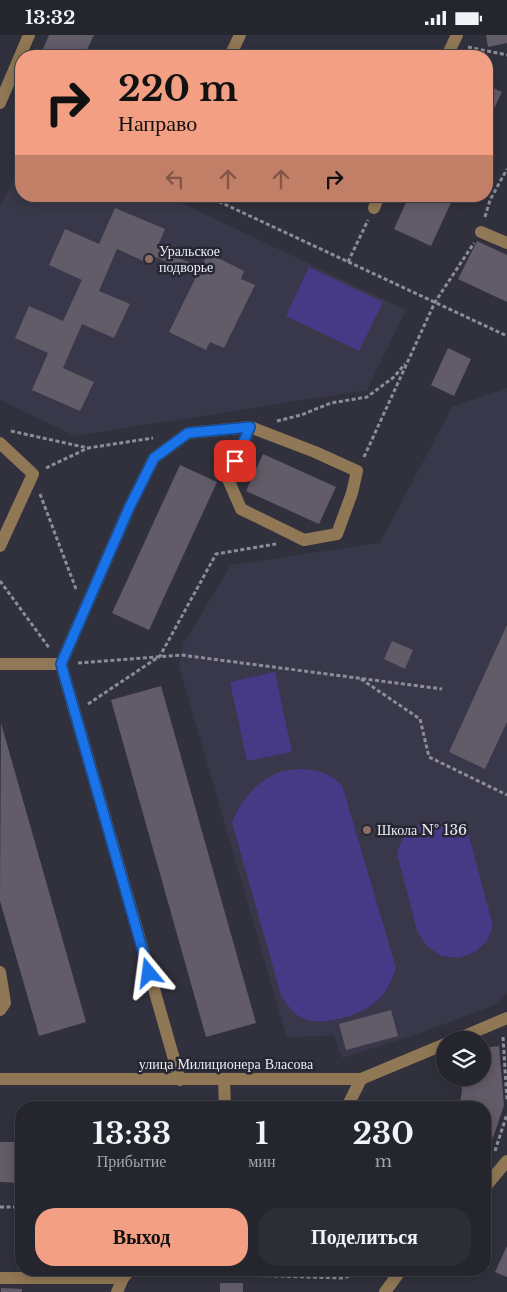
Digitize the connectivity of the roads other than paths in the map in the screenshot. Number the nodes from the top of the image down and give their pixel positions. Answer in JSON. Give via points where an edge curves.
{"nodes":[{"id":1,"x":29,"y":35,"type":"edge"},
{"id":2,"x":240,"y":35,"type":"edge"},
{"id":3,"x":23,"y":50,"type":"edge"},
{"id":4,"x":233,"y":50,"type":"edge"},
{"id":5,"x":15,"y":68,"type":"edge"},
{"id":6,"x":0,"y":103,"type":"edge"},
{"id":7,"x":377,"y":202,"type":"edge"},
{"id":8,"x":374,"y":208,"type":"road end"},
{"id":9,"x":481,"y":232,"type":"road end"},
{"id":10,"x":507,"y":243,"type":"edge"},
{"id":11,"x":250,"y":427,"type":"junction"},
{"id":12,"x":0,"y":443,"type":"edge"},
{"id":13,"x":0,"y":546,"type":"edge"},
{"id":14,"x":0,"y":664,"type":"edge"},
{"id":15,"x":61,"y":664,"type":"junction"},
{"id":16,"x":0,"y":972,"type":"edge"},
{"id":17,"x":0,"y":1010,"type":"edge"},
{"id":18,"x":507,"y":1019,"type":"edge"},
{"id":19,"x":477,"y":1031,"type":"edge"},
{"id":20,"x":436,"y":1048,"type":"edge"},
{"id":21,"x":0,"y":1079,"type":"edge"},
{"id":22,"x":224,"y":1079,"type":"junction"},
{"id":23,"x":361,"y":1079,"type":"junction"},
{"id":24,"x":180,"y":1080,"type":"junction"},
{"id":25,"x":225,"y":1101,"type":"edge"},
{"id":26,"x":350,"y":1101,"type":"edge"},
{"id":27,"x":507,"y":1161,"type":"edge"},
{"id":28,"x":491,"y":1180,"type":"edge"},
{"id":29,"x":51,"y":1276,"type":"edge"},
{"id":30,"x":125,"y":1276,"type":"edge"},
{"id":31,"x":397,"y":1276,"type":"edge"},
{"id":32,"x":0,"y":1278,"type":"edge"},
{"id":33,"x":117,"y":1292,"type":"edge"},
{"id":34,"x":385,"y":1292,"type":"edge"}],
"edges":[{"from":1,"to":3,"type":"street"},
{"from":2,"to":4,"type":"street"},
{"from":5,"to":6,"type":"street"},
{"from":7,"to":8,"type":"street"},
{"from":9,"to":10,"type":"street"},
{"from":11,"to":11,"type":"street","via":[[228,479],[240,509],[304,539],[337,534],[357,471]]},
{"from":11,"to":15,"type":"street","via":[[188,433],[154,458]]},
{"from":12,"to":13,"type":"street","via":[[33,474]]},
{"from":14,"to":15,"type":"street"},
{"from":15,"to":24,"type":"street"},
{"from":16,"to":17,"type":"street","via":[[5,1003]]},
{"from":18,"to":19,"type":"street"},
{"from":20,"to":23,"type":"street","name":"улица Милиционера Власова"},
{"from":21,"to":24,"type":"street","name":"улица Милиционера Власова"},
{"from":22,"to":23,"type":"street","name":"улица Милиционера Власова"},
{"from":22,"to":24,"type":"street","name":"улица Милиционера Власова"},
{"from":22,"to":25,"type":"street"},
{"from":23,"to":26,"type":"street"},
{"from":27,"to":28,"type":"street"},
{"from":29,"to":32,"type":"street"},
{"from":30,"to":33,"type":"street"},
{"from":31,"to":34,"type":"street"}]}
